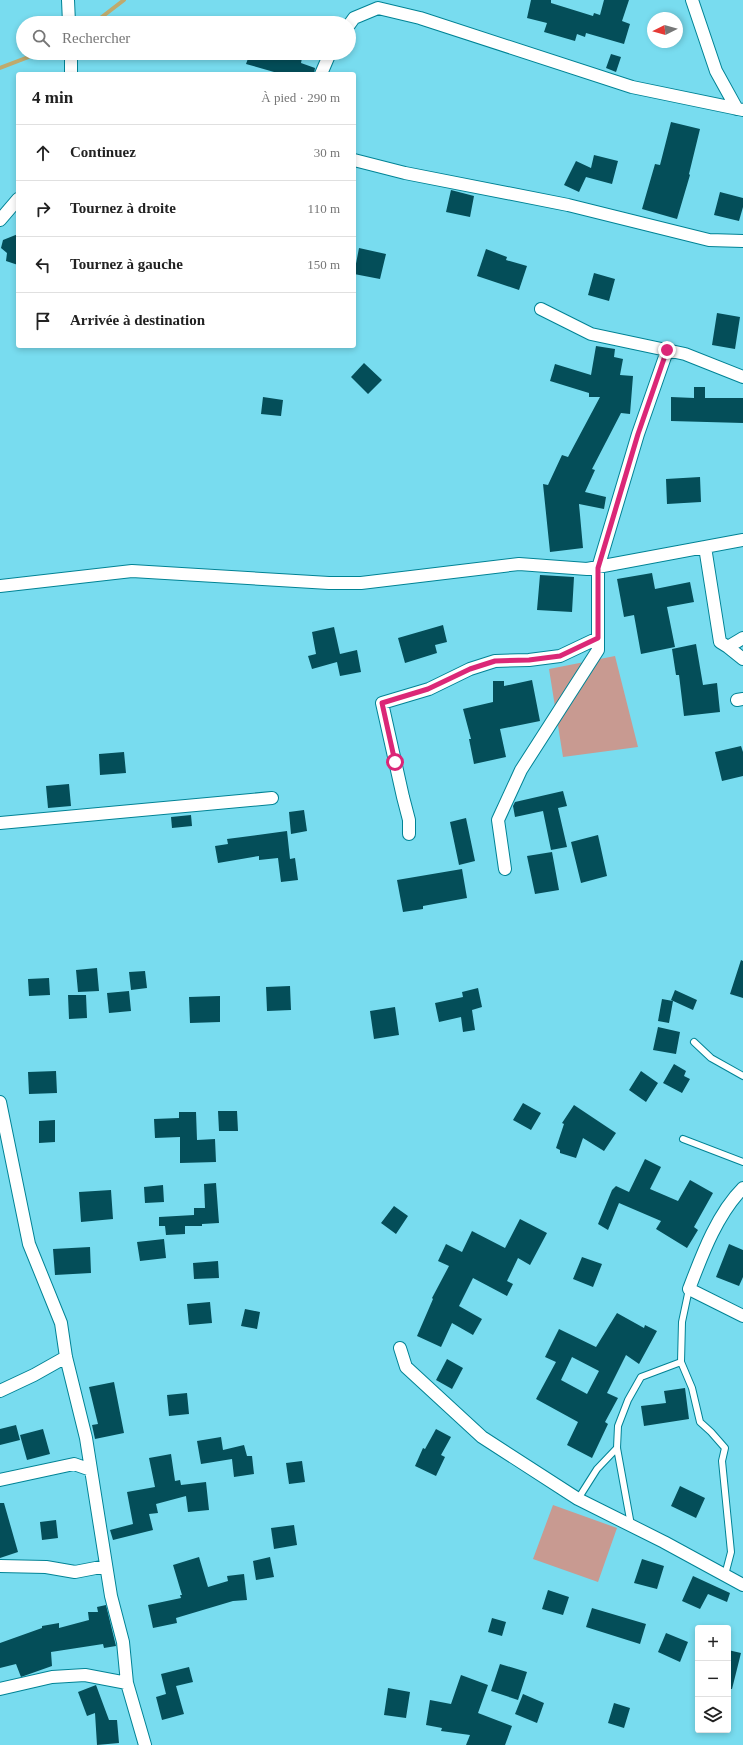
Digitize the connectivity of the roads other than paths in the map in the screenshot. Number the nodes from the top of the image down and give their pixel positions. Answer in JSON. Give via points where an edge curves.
{"nodes":[{"id":1,"x":68,"y":0,"type":"edge"},
{"id":2,"x":692,"y":0,"type":"edge"},
{"id":3,"x":69,"y":16,"type":"edge"},
{"id":4,"x":356,"y":17,"type":"edge"},
{"id":5,"x":71,"y":60,"type":"edge"},
{"id":6,"x":327,"y":60,"type":"edge"},
{"id":7,"x":71,"y":72,"type":"edge"},
{"id":8,"x":323,"y":72,"type":"edge"},
{"id":9,"x":740,"y":109,"type":"edge"},
{"id":10,"x":356,"y":161,"type":"edge"},
{"id":11,"x":16,"y":201,"type":"edge"},
{"id":12,"x":0,"y":220,"type":"edge"},
{"id":13,"x":743,"y":241,"type":"edge"},
{"id":14,"x":541,"y":309,"type":"dead end"},
{"id":15,"x":667,"y":350,"type":"junction"},
{"id":16,"x":743,"y":377,"type":"edge"},
{"id":17,"x":743,"y":540,"type":"edge"},
{"id":18,"x":705,"y":547,"type":"junction"},
{"id":19,"x":598,"y":568,"type":"junction"},
{"id":20,"x":0,"y":586,"type":"edge"},
{"id":21,"x":598,"y":638,"type":"junction"},
{"id":22,"x":743,"y":638,"type":"edge"},
{"id":23,"x":728,"y":647,"type":"junction"},
{"id":24,"x":743,"y":659,"type":"edge"},
{"id":25,"x":272,"y":798,"type":"dead end"},
{"id":26,"x":0,"y":823,"type":"edge"},
{"id":27,"x":409,"y":834,"type":"dead end"},
{"id":28,"x":505,"y":869,"type":"dead end"},
{"id":29,"x":694,"y":1042,"type":"dead end"},
{"id":30,"x":743,"y":1076,"type":"edge"},
{"id":31,"x":0,"y":1102,"type":"edge"},
{"id":32,"x":683,"y":1139,"type":"dead end"},
{"id":33,"x":743,"y":1162,"type":"edge"},
{"id":34,"x":743,"y":1188,"type":"edge"},
{"id":35,"x":689,"y":1289,"type":"junction"},
{"id":36,"x":743,"y":1316,"type":"edge"},
{"id":37,"x":400,"y":1348,"type":"dead end"},
{"id":38,"x":66,"y":1357,"type":"junction"},
{"id":39,"x":681,"y":1362,"type":"junction"},
{"id":40,"x":0,"y":1391,"type":"edge"},
{"id":41,"x":617,"y":1448,"type":"junction"},
{"id":42,"x":91,"y":1470,"type":"junction"},
{"id":43,"x":0,"y":1480,"type":"edge"},
{"id":44,"x":578,"y":1499,"type":"junction"},
{"id":45,"x":631,"y":1526,"type":"junction"},
{"id":46,"x":0,"y":1566,"type":"edge"},
{"id":47,"x":106,"y":1566,"type":"junction"},
{"id":48,"x":725,"y":1575,"type":"junction"},
{"id":49,"x":743,"y":1585,"type":"edge"},
{"id":50,"x":127,"y":1683,"type":"junction"},
{"id":51,"x":0,"y":1689,"type":"edge"},
{"id":52,"x":145,"y":1745,"type":"edge"}],
"edges":[{"from":1,"to":3,"type":"street"},
{"from":2,"to":9,"type":"street","via":[[716,71]]},
{"from":4,"to":9,"type":"street","via":[[378,8],[420,18],[632,87]]},
{"from":5,"to":7,"type":"street"},
{"from":6,"to":8,"type":"street"},
{"from":10,"to":13,"type":"street","via":[[405,173],[568,205],[709,240]]},
{"from":11,"to":12,"type":"street"},
{"from":14,"to":15,"type":"street","via":[[591,334]]},
{"from":15,"to":16,"type":"street","via":[[685,354]]},
{"from":15,"to":19,"type":"street","via":[[638,434]]},
{"from":17,"to":18,"type":"street"},
{"from":18,"to":19,"type":"street"},
{"from":18,"to":23,"type":"street","via":[[720,642]]},
{"from":19,"to":20,"type":"street","via":[[588,570],[519,564],[362,582],[329,583],[132,572]]},
{"from":19,"to":21,"type":"street"},
{"from":21,"to":27,"type":"street","via":[[560,656],[495,661],[470,669],[428,689],[382,703],[409,820]]},
{"from":21,"to":28,"type":"street","via":[[598,650],[522,770],[498,820]]},
{"from":22,"to":23,"type":"street"},
{"from":23,"to":24,"type":"street"},
{"from":25,"to":26,"type":"street"},
{"from":29,"to":30,"type":"lane","via":[[711,1058]]},
{"from":31,"to":38,"type":"street","via":[[29,1244],[60,1318]]},
{"from":32,"to":33,"type":"lane"},
{"from":34,"to":35,"type":"street","via":[[731,1200],[703,1253]]},
{"from":35,"to":36,"type":"street"},
{"from":35,"to":39,"type":"lane","via":[[682,1322]]},
{"from":37,"to":44,"type":"street","via":[[406,1367],[482,1437]]},
{"from":38,"to":40,"type":"street"},
{"from":38,"to":42,"type":"street","via":[[86,1438]]},
{"from":39,"to":41,"type":"lane","via":[[642,1377],[628,1400],[618,1426]]},
{"from":39,"to":48,"type":"lane","via":[[692,1388],[700,1422],[725,1448],[722,1461],[730,1552]]},
{"from":41,"to":44,"type":"lane","via":[[597,1469]]},
{"from":41,"to":45,"type":"lane"},
{"from":42,"to":43,"type":"street","via":[[74,1464]]},
{"from":42,"to":47,"type":"street"},
{"from":44,"to":45,"type":"street"},
{"from":45,"to":48,"type":"street"},
{"from":46,"to":47,"type":"street","via":[[46,1567],[75,1572]]},
{"from":47,"to":50,"type":"street","via":[[122,1642]]},
{"from":48,"to":49,"type":"street"},
{"from":50,"to":51,"type":"street","via":[[85,1675],[52,1677]]},
{"from":50,"to":52,"type":"street"}]}
